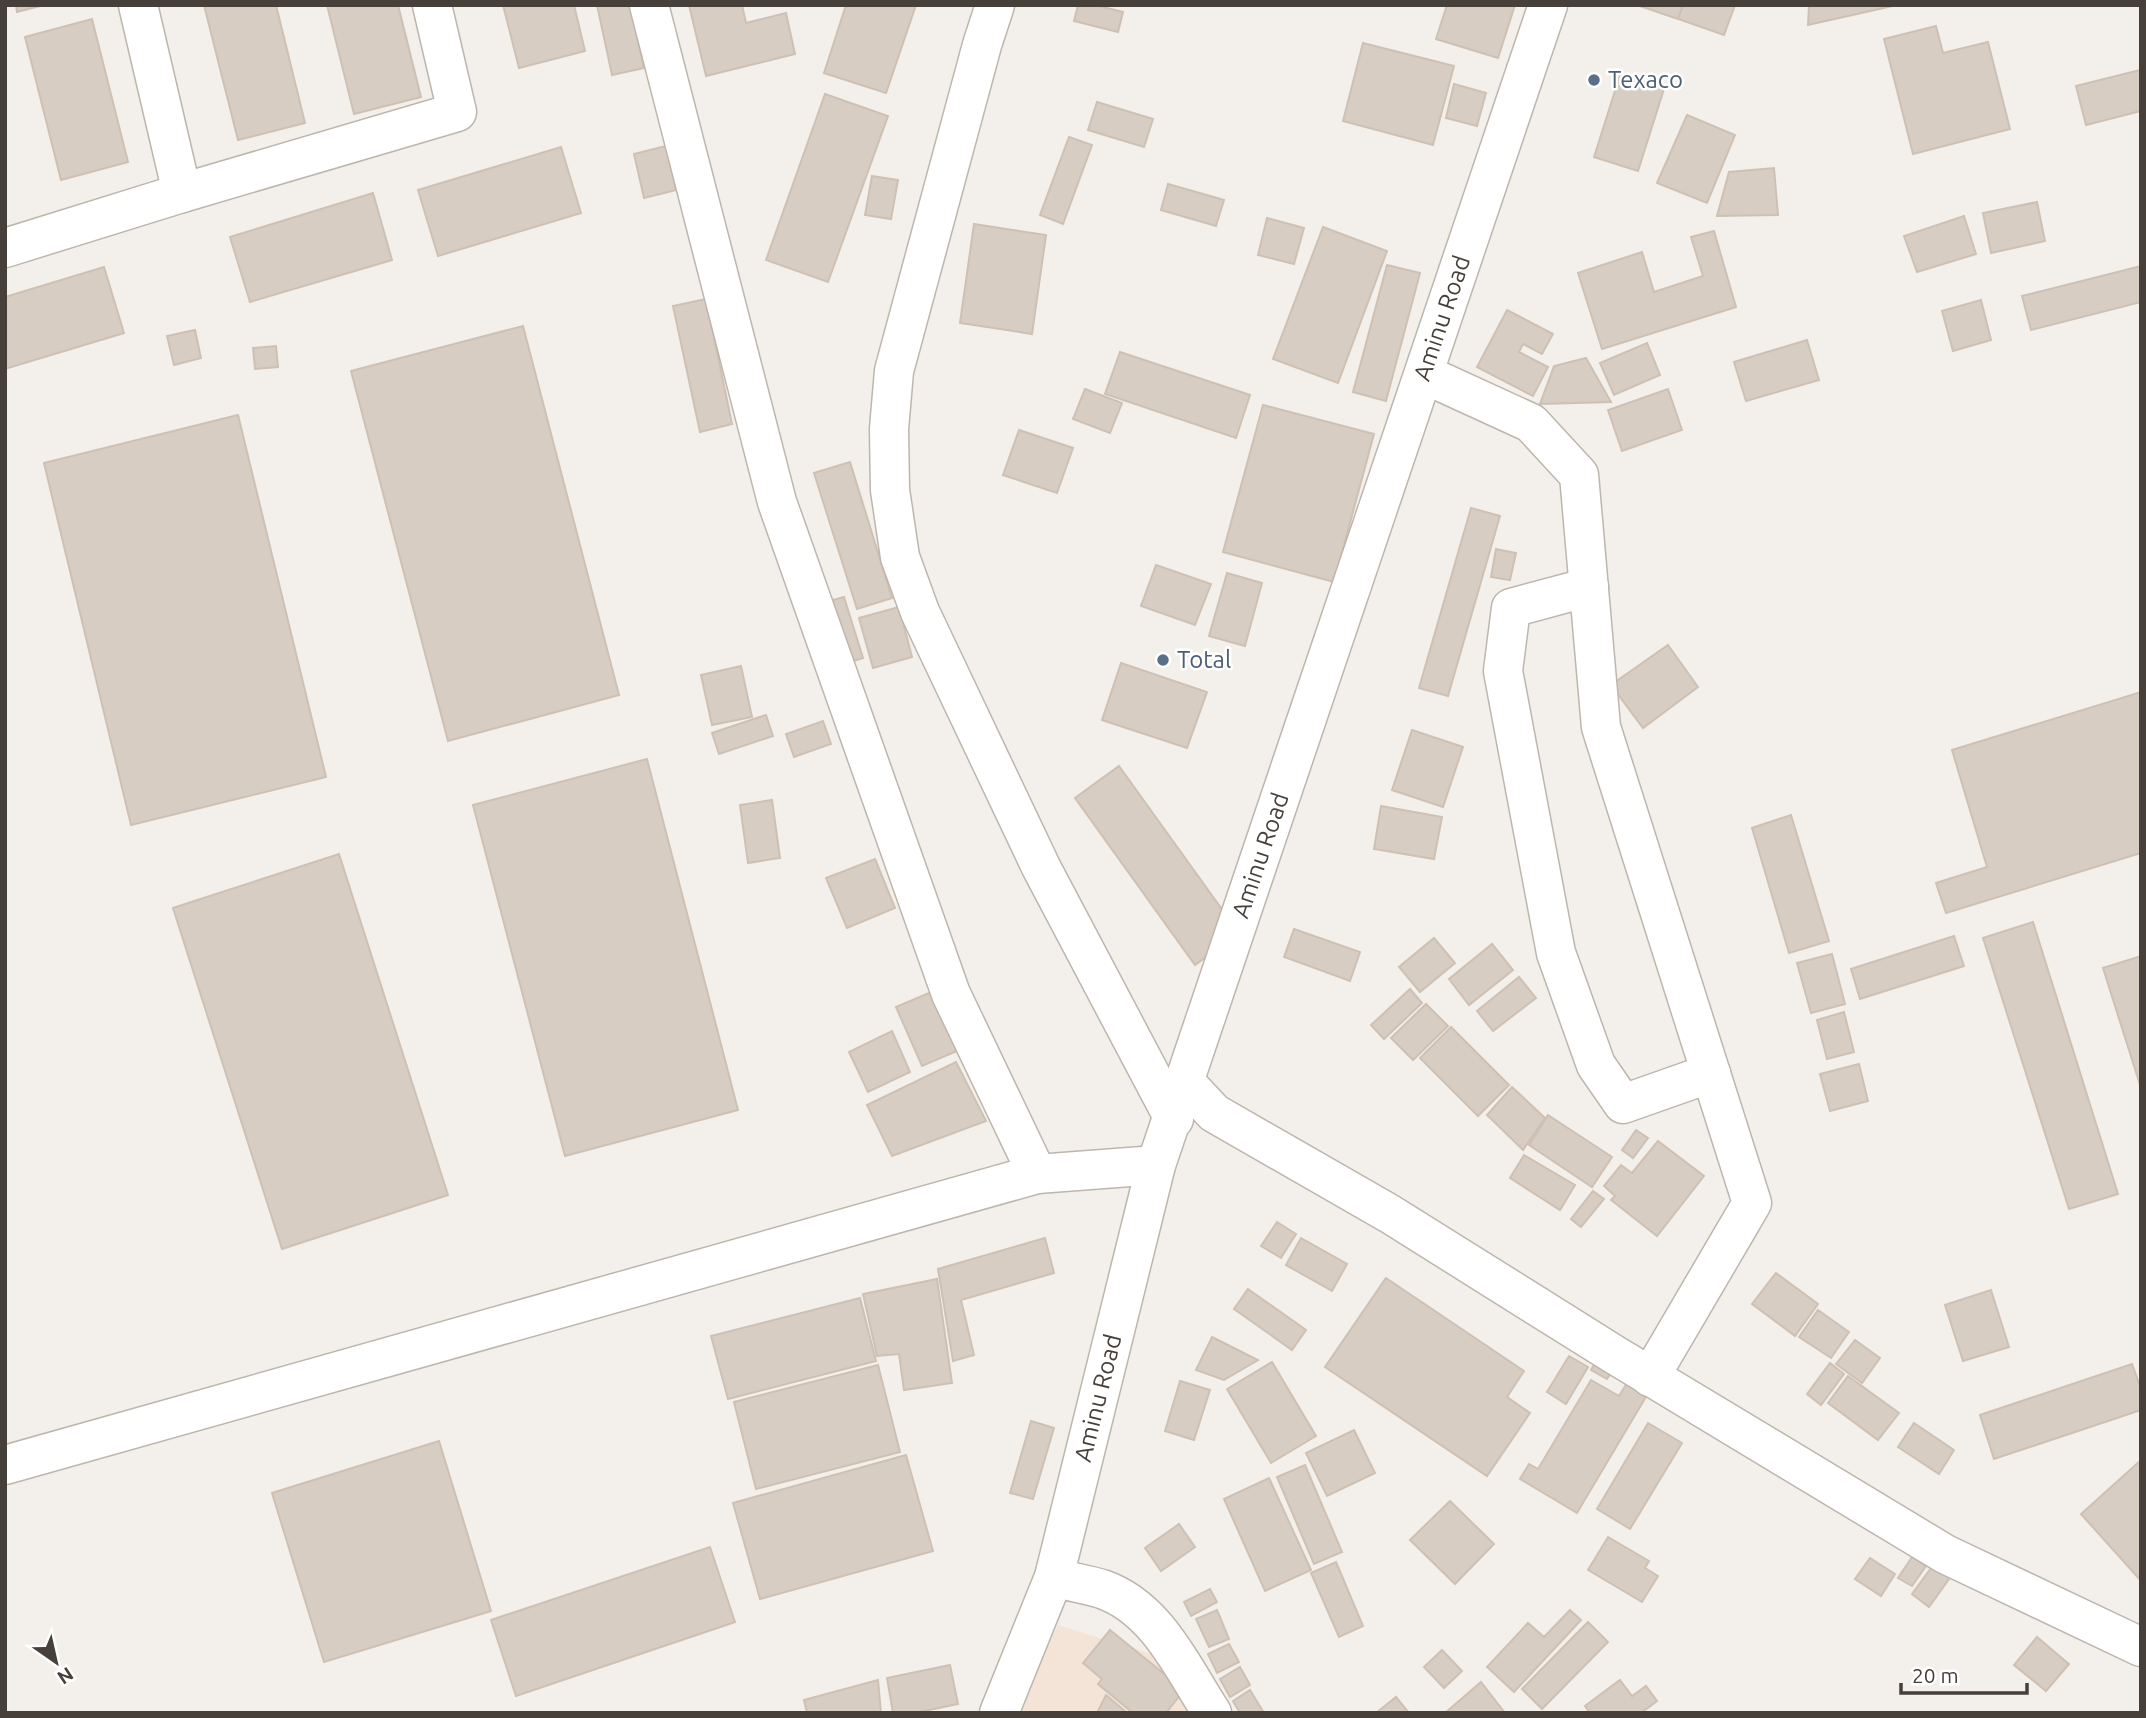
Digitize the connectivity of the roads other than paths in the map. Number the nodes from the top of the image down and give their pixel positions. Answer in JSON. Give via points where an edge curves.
{"nodes":[{"id":1,"x":138,"y":5,"type":"edge"},
{"id":2,"x":432,"y":5,"type":"edge"},
{"id":3,"x":649,"y":5,"type":"edge"},
{"id":4,"x":995,"y":5,"type":"edge"},
{"id":5,"x":1548,"y":5,"type":"edge"},
{"id":6,"x":182,"y":193,"type":"junction"},
{"id":7,"x":5,"y":248,"type":"edge"},
{"id":8,"x":1424,"y":374,"type":"junction"},
{"id":9,"x":1589,"y":587,"type":"junction"},
{"id":10,"x":1711,"y":1073,"type":"junction"},
{"id":11,"x":1186,"y":1083,"type":"junction"},
{"id":12,"x":1174,"y":1119,"type":"junction"},
{"id":13,"x":1156,"y":1165,"type":"junction"},
{"id":14,"x":1037,"y":1174,"type":"junction"},
{"id":15,"x":1650,"y":1377,"type":"junction"},
{"id":16,"x":5,"y":1465,"type":"edge"},
{"id":17,"x":1054,"y":1577,"type":"junction"},
{"id":18,"x":2141,"y":1647,"type":"edge"},
{"id":19,"x":999,"y":1713,"type":"edge"},
{"id":20,"x":1212,"y":1713,"type":"edge"}],
"edges":[{"from":1,"to":6,"type":"street"},
{"from":2,"to":6,"type":"street","via":[[457,112]]},
{"from":3,"to":14,"type":"street","via":[[777,502],[951,994]]},
{"from":4,"to":12,"type":"street","via":[[894,372],[890,490],[900,557],[920,612],[1041,867]]},
{"from":5,"to":8,"type":"street","name":"Aminu Road"},
{"from":6,"to":7,"type":"street"},
{"from":8,"to":9,"type":"street","via":[[1531,423],[1579,475]]},
{"from":8,"to":11,"type":"street","name":"Aminu Road"},
{"from":9,"to":10,"type":"street","via":[[1601,727]]},
{"from":9,"to":10,"type":"street","via":[[1511,608],[1503,671],[1556,953],[1596,1065],[1623,1104]]},
{"from":10,"to":15,"type":"street","via":[[1752,1203]]},
{"from":11,"to":12,"type":"street","name":"Aminu Road"},
{"from":11,"to":15,"type":"street","via":[[1214,1112],[1390,1214]]},
{"from":12,"to":13,"type":"street","name":"Aminu Road"},
{"from":13,"to":14,"type":"street"},
{"from":13,"to":17,"type":"street","name":"Aminu Road"},
{"from":14,"to":16,"type":"street"},
{"from":15,"to":18,"type":"street","via":[[1945,1554]]},
{"from":17,"to":19,"type":"street","name":"Aminu Road"},
{"from":17,"to":20,"type":"street","via":[[1101,1589],[1147,1616]]}]}
